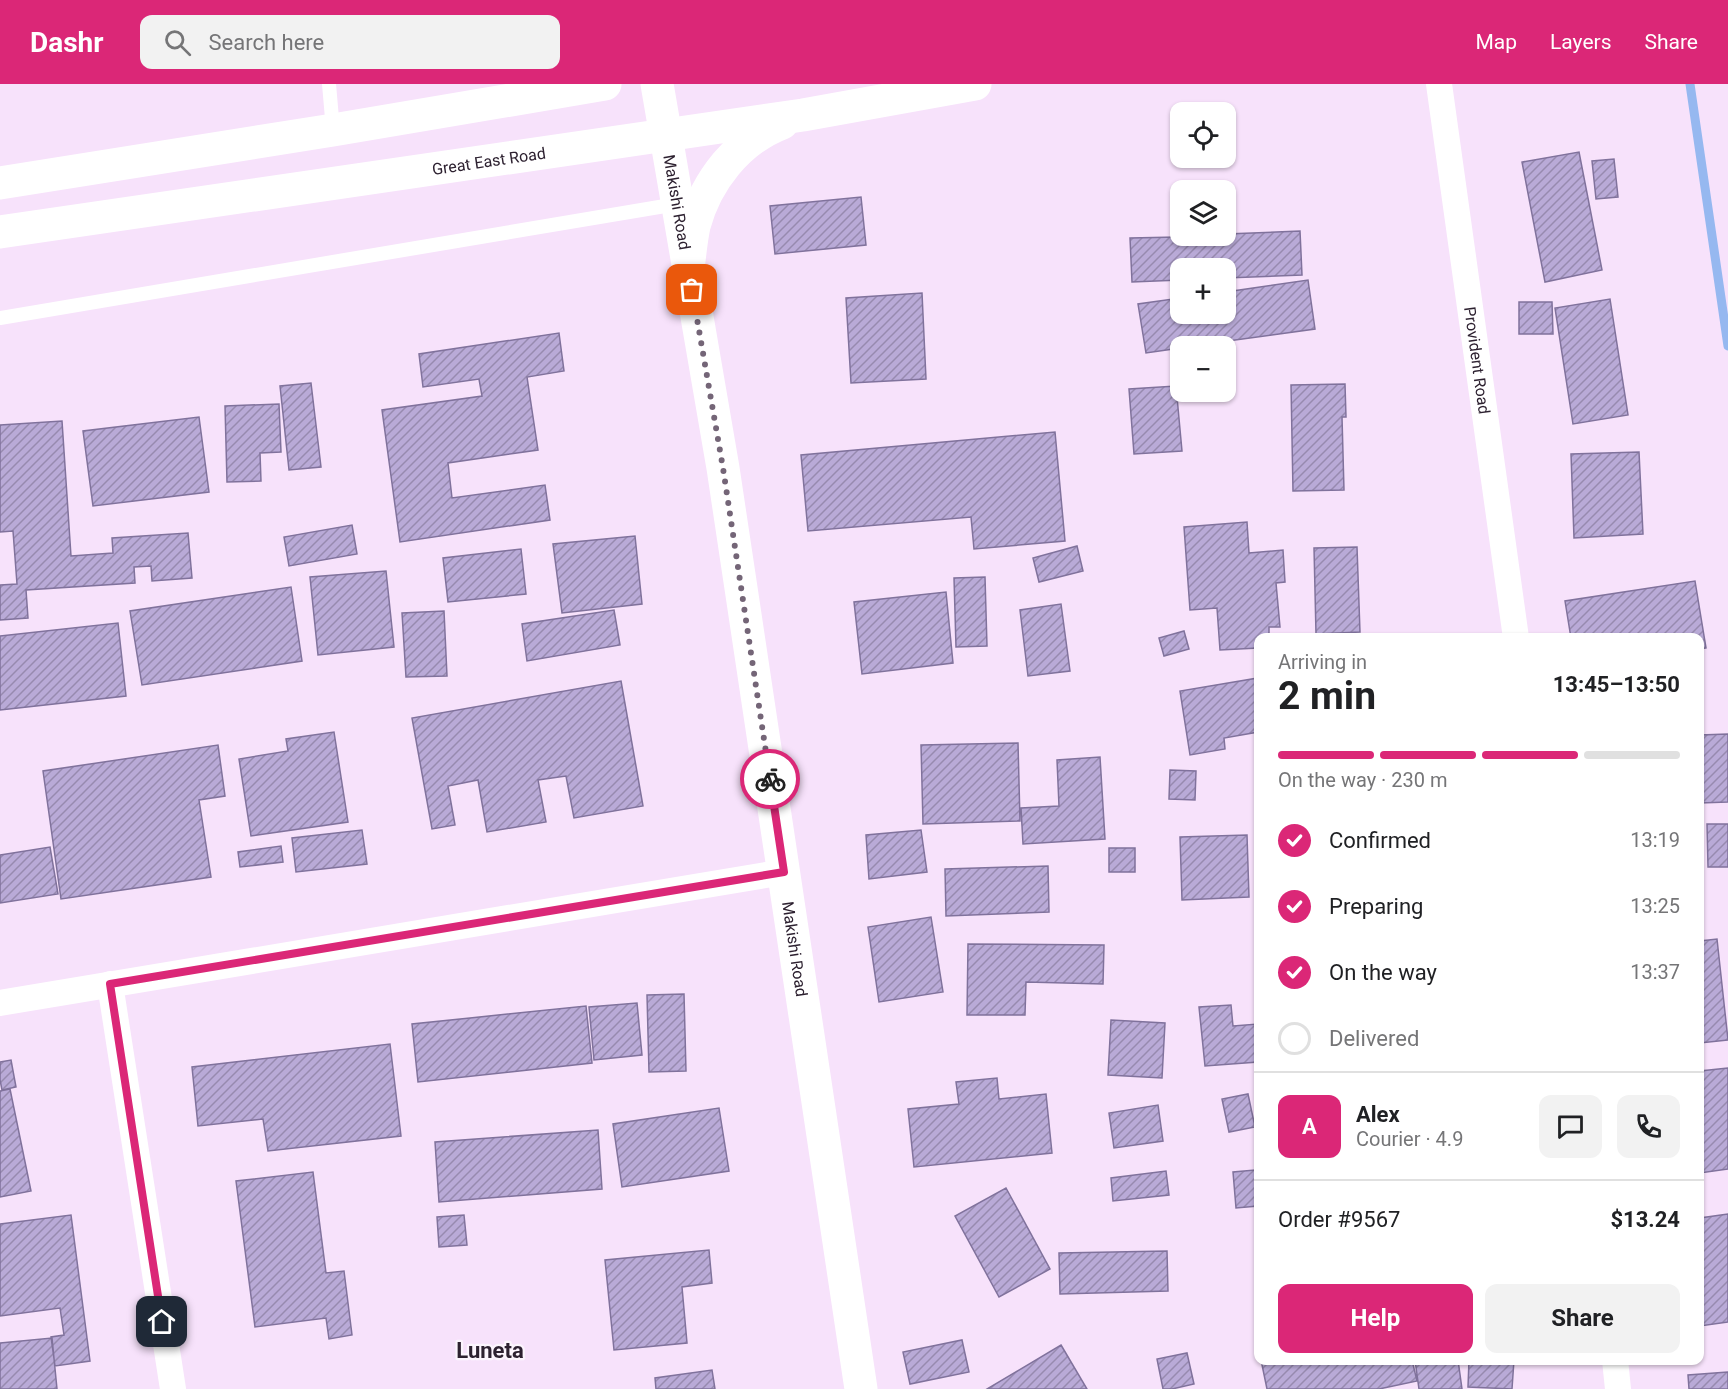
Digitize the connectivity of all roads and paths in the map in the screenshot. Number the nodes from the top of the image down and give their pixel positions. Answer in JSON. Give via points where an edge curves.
{"nodes":[{"id":1,"x":329,"y":84,"type":"edge"},
{"id":2,"x":605,"y":84,"type":"edge"},
{"id":3,"x":657,"y":84,"type":"edge"},
{"id":4,"x":975,"y":84,"type":"edge"},
{"id":5,"x":1439,"y":84,"type":"edge"},
{"id":6,"x":804,"y":115,"type":"junction"},
{"id":7,"x":333,"y":130,"type":"junction"},
{"id":8,"x":665,"y":134,"type":"junction"},
{"id":9,"x":0,"y":183,"type":"edge"},
{"id":10,"x":677,"y":204,"type":"junction"},
{"id":11,"x":0,"y":232,"type":"edge"},
{"id":12,"x":688,"y":268,"type":"junction"},
{"id":13,"x":0,"y":318,"type":"edge"},
{"id":14,"x":1515,"y":633,"type":"edge"},
{"id":15,"x":784,"y":872,"type":"junction"},
{"id":16,"x":110,"y":984,"type":"junction"},
{"id":17,"x":0,"y":1003,"type":"edge"},
{"id":18,"x":1616,"y":1365,"type":"edge"},
{"id":19,"x":173,"y":1389,"type":"edge"},
{"id":20,"x":861,"y":1389,"type":"edge"},
{"id":21,"x":1618,"y":1389,"type":"edge"}],
"edges":[{"from":1,"to":7,"type":"lane"},
{"from":2,"to":7,"type":"main road"},
{"from":3,"to":8,"type":"main road","name":"Makishi Road"},
{"from":4,"to":6,"type":"main road","name":"Great East Road"},
{"from":5,"to":14,"type":"street","name":"Provident Road"},
{"from":6,"to":8,"type":"main road","name":"Great East Road"},
{"from":6,"to":12,"type":"main road","via":[[765,130],[733,155],[709,188],[694,226]]},
{"from":7,"to":9,"type":"main road"},
{"from":8,"to":10,"type":"main road","name":"Makishi Road"},
{"from":8,"to":11,"type":"main road","name":"Great East Road"},
{"from":10,"to":12,"type":"main road","name":"Makishi Road"},
{"from":10,"to":13,"type":"lane"},
{"from":12,"to":15,"type":"main road","name":"Makishi Road","via":[[723,468]]},
{"from":15,"to":16,"type":"street"},
{"from":15,"to":20,"type":"main road","name":"Makishi Road"},
{"from":16,"to":17,"type":"street"},
{"from":16,"to":19,"type":"street"},
{"from":18,"to":21,"type":"street"}]}
